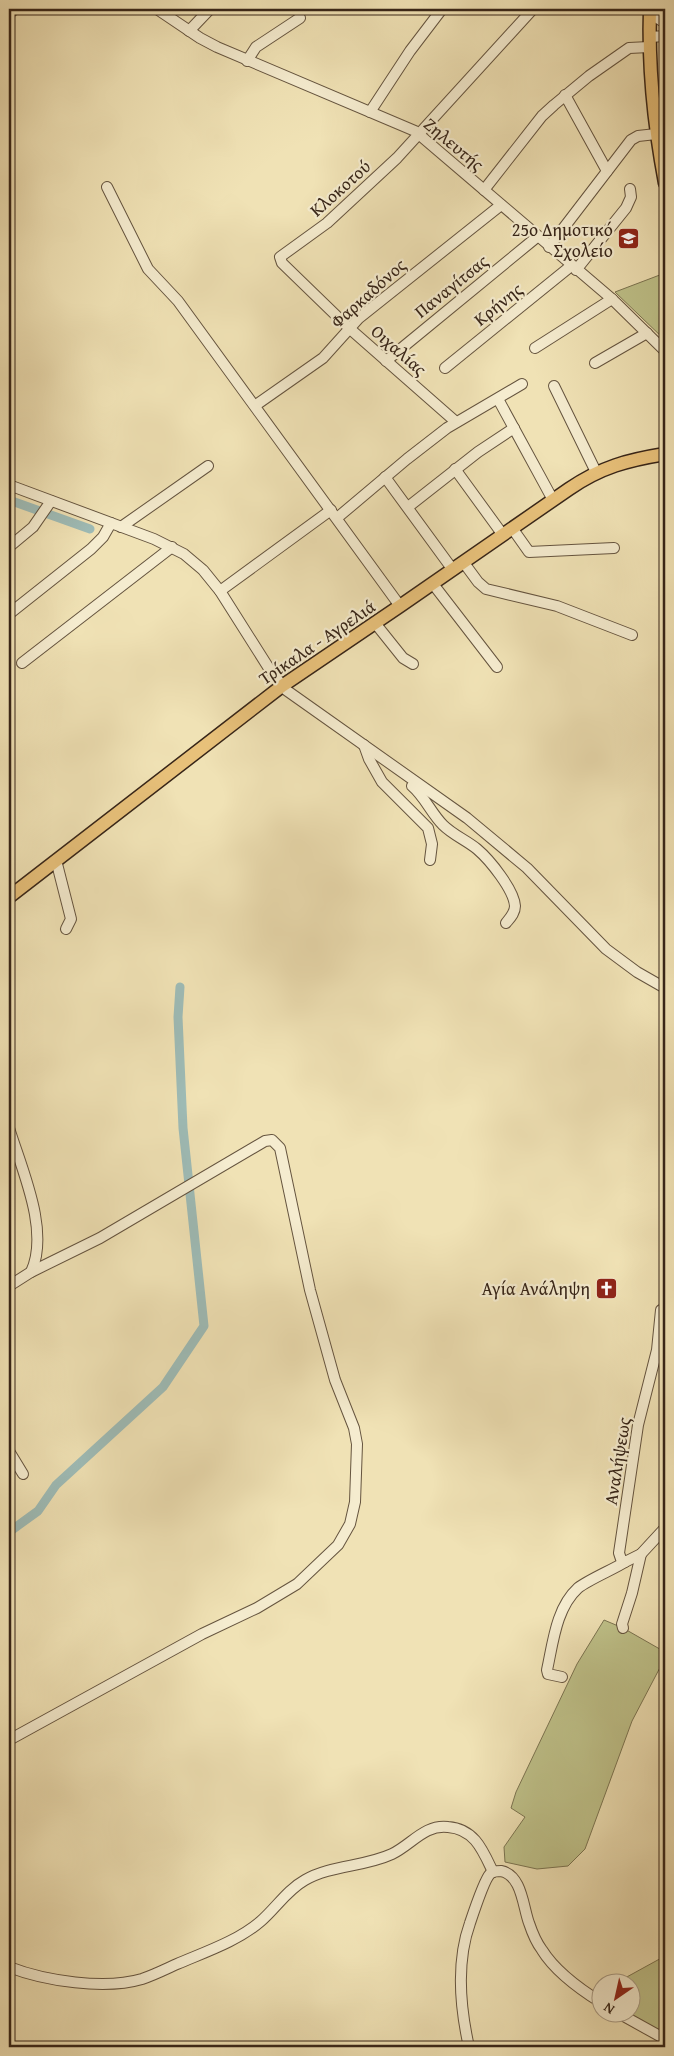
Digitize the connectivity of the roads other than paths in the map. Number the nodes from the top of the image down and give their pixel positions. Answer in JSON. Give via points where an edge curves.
{"nodes":[{"id":1,"x":16,"y":9,"type":"edge"},
{"id":2,"x":157,"y":9,"type":"edge"},
{"id":3,"x":210,"y":9,"type":"edge"},
{"id":4,"x":442,"y":9,"type":"edge"},
{"id":5,"x":533,"y":9,"type":"edge"},
{"id":6,"x":650,"y":11,"type":"edge"},
{"id":7,"x":9,"y":14,"type":"edge"},
{"id":8,"x":300,"y":18,"type":"dead end"},
{"id":9,"x":665,"y":23,"type":"edge"},
{"id":10,"x":189,"y":31,"type":"junction"},
{"id":11,"x":665,"y":36,"type":"edge"},
{"id":12,"x":650,"y":42,"type":"junction"},
{"id":13,"x":247,"y":61,"type":"junction"},
{"id":14,"x":565,"y":95,"type":"junction"},
{"id":15,"x":370,"y":112,"type":"junction"},
{"id":16,"x":420,"y":134,"type":"junction"},
{"id":17,"x":660,"y":142,"type":"edge"},
{"id":18,"x":607,"y":171,"type":"junction"},
{"id":19,"x":665,"y":182,"type":"edge"},
{"id":20,"x":107,"y":187,"type":"dead end"},
{"id":21,"x":630,"y":189,"type":"dead end"},
{"id":22,"x":484,"y":190,"type":"junction"},
{"id":23,"x":501,"y":205,"type":"junction"},
{"id":24,"x":537,"y":237,"type":"junction"},
{"id":25,"x":549,"y":247,"type":"junction"},
{"id":26,"x":280,"y":260,"type":"joint"},
{"id":27,"x":574,"y":268,"type":"junction"},
{"id":28,"x":612,"y":299,"type":"junction"},
{"id":29,"x":349,"y":328,"type":"junction"},
{"id":30,"x":647,"y":333,"type":"junction"},
{"id":31,"x":534,"y":348,"type":"dead end"},
{"id":32,"x":665,"y":351,"type":"edge"},
{"id":33,"x":386,"y":361,"type":"junction"},
{"id":34,"x":595,"y":363,"type":"dead end"},
{"id":35,"x":445,"y":368,"type":"dead end"},
{"id":36,"x":522,"y":384,"type":"dead end"},
{"id":37,"x":554,"y":386,"type":"dead end"},
{"id":38,"x":498,"y":399,"type":"junction"},
{"id":39,"x":256,"y":405,"type":"junction"},
{"id":40,"x":456,"y":422,"type":"junction"},
{"id":41,"x":514,"y":428,"type":"junction"},
{"id":42,"x":665,"y":454,"type":"edge"},
{"id":43,"x":208,"y":466,"type":"dead end"},
{"id":44,"x":455,"y":469,"type":"junction"},
{"id":45,"x":596,"y":472,"type":"junction"},
{"id":46,"x":385,"y":477,"type":"junction"},
{"id":47,"x":9,"y":485,"type":"edge"},
{"id":48,"x":553,"y":500,"type":"junction"},
{"id":49,"x":49,"y":505,"type":"junction"},
{"id":50,"x":408,"y":507,"type":"junction"},
{"id":51,"x":334,"y":514,"type":"junction"},
{"id":52,"x":111,"y":523,"type":"junction"},
{"id":53,"x":121,"y":527,"type":"junction"},
{"id":54,"x":508,"y":531,"type":"junction"},
{"id":55,"x":9,"y":547,"type":"edge"},
{"id":56,"x":172,"y":547,"type":"junction"},
{"id":57,"x":614,"y":548,"type":"dead end"},
{"id":58,"x":464,"y":562,"type":"junction"},
{"id":59,"x":453,"y":570,"type":"junction"},
{"id":60,"x":433,"y":584,"type":"junction"},
{"id":61,"x":220,"y":591,"type":"junction"},
{"id":62,"x":400,"y":606,"type":"junction"},
{"id":63,"x":9,"y":614,"type":"edge"},
{"id":64,"x":376,"y":623,"type":"junction"},
{"id":65,"x":632,"y":635,"type":"dead end"},
{"id":66,"x":22,"y":663,"type":"dead end"},
{"id":67,"x":413,"y":664,"type":"dead end"},
{"id":68,"x":497,"y":668,"type":"dead end"},
{"id":69,"x":282,"y":686,"type":"junction"},
{"id":70,"x":364,"y":745,"type":"junction"},
{"id":71,"x":399,"y":770,"type":"junction"},
{"id":72,"x":56,"y":860,"type":"junction"},
{"id":73,"x":430,"y":860,"type":"dead end"},
{"id":74,"x":9,"y":897,"type":"edge"},
{"id":75,"x":506,"y":923,"type":"dead end"},
{"id":76,"x":66,"y":929,"type":"dead end"},
{"id":77,"x":665,"y":988,"type":"edge"},
{"id":78,"x":9,"y":1128,"type":"edge"},
{"id":79,"x":31,"y":1272,"type":"junction"},
{"id":80,"x":9,"y":1286,"type":"edge"},
{"id":81,"x":661,"y":1310,"type":"dead end"},
{"id":82,"x":9,"y":1451,"type":"edge"},
{"id":83,"x":23,"y":1474,"type":"dead end"},
{"id":84,"x":665,"y":1528,"type":"edge"},
{"id":85,"x":641,"y":1554,"type":"junction"},
{"id":86,"x":626,"y":1562,"type":"junction"},
{"id":87,"x":623,"y":1628,"type":"dead end"},
{"id":88,"x":562,"y":1677,"type":"dead end"},
{"id":89,"x":9,"y":1740,"type":"edge"},
{"id":90,"x":492,"y":1872,"type":"junction"},
{"id":91,"x":9,"y":1967,"type":"edge"},
{"id":92,"x":592,"y":1995,"type":"edge"},
{"id":93,"x":639,"y":2024,"type":"edge"},
{"id":94,"x":665,"y":2038,"type":"edge"},
{"id":95,"x":470,"y":2047,"type":"edge"}],
"edges":[{"from":1,"to":7,"type":"street"},
{"from":2,"to":10,"type":"street","name":"Ζηλευτής"},
{"from":3,"to":10,"type":"street"},
{"from":4,"to":15,"type":"street"},
{"from":5,"to":16,"type":"street","name":"Κλοκοτού"},
{"from":6,"to":9,"type":"street"},
{"from":6,"to":12,"type":"main road"},
{"from":8,"to":13,"type":"street","via":[[256,46]]},
{"from":10,"to":13,"type":"street","name":"Ζηλευτής"},
{"from":11,"to":12,"type":"street"},
{"from":12,"to":14,"type":"street","via":[[630,48]]},
{"from":12,"to":17,"type":"main road"},
{"from":13,"to":15,"type":"street","name":"Ζηλευτής"},
{"from":14,"to":18,"type":"street"},
{"from":14,"to":22,"type":"street","via":[[542,116]]},
{"from":15,"to":16,"type":"street","name":"Ζηλευτής"},
{"from":16,"to":22,"type":"street","name":"Ζηλευτής"},
{"from":16,"to":26,"type":"street","name":"Κλοκοτού","via":[[327,223],[283,254]]},
{"from":17,"to":18,"type":"street","via":[[635,137]]},
{"from":17,"to":19,"type":"main road"},
{"from":18,"to":25,"type":"street"},
{"from":20,"to":39,"type":"street","via":[[151,274],[178,301]]},
{"from":21,"to":27,"type":"street","name":"Κρήνης","via":[[631,197],[626,208]]},
{"from":22,"to":23,"type":"street","name":"Ζηλευτής"},
{"from":23,"to":24,"type":"street","name":"Ζηλευτής"},
{"from":23,"to":29,"type":"street","name":"Φαρκαδόνος"},
{"from":24,"to":25,"type":"street","name":"Ζηλευτής"},
{"from":24,"to":33,"type":"street","name":"Παναγίτσας"},
{"from":25,"to":27,"type":"street","name":"Ζηλευτής"},
{"from":26,"to":29,"type":"street","name":"Οιχαλίας"},
{"from":27,"to":28,"type":"street","name":"Ζηλευτής"},
{"from":27,"to":35,"type":"street","name":"Κρήνης"},
{"from":28,"to":30,"type":"street","name":"Ζηλευτής"},
{"from":28,"to":31,"type":"street"},
{"from":29,"to":33,"type":"street","name":"Οιχαλίας"},
{"from":29,"to":39,"type":"street","name":"Φαρκαδόνος","via":[[323,358]]},
{"from":30,"to":32,"type":"street","name":"Ζηλευτής"},
{"from":30,"to":34,"type":"street"},
{"from":33,"to":40,"type":"street","name":"Οιχαλίας"},
{"from":36,"to":38,"type":"street"},
{"from":37,"to":45,"type":"street"},
{"from":38,"to":40,"type":"street"},
{"from":38,"to":41,"type":"street"},
{"from":39,"to":51,"type":"street"},
{"from":40,"to":46,"type":"street"},
{"from":41,"to":44,"type":"street"},
{"from":41,"to":48,"type":"street"},
{"from":42,"to":45,"type":"main road","name":"Τρίκαλα - Αγρελιά"},
{"from":43,"to":53,"type":"street"},
{"from":44,"to":50,"type":"street"},
{"from":44,"to":54,"type":"street"},
{"from":45,"to":48,"type":"main road","name":"Τρίκαλα - Αγρελιά"},
{"from":46,"to":50,"type":"street"},
{"from":46,"to":51,"type":"street"},
{"from":47,"to":49,"type":"street"},
{"from":48,"to":54,"type":"main road","name":"Τρίκαλα - Αγρελιά"},
{"from":49,"to":52,"type":"street"},
{"from":49,"to":55,"type":"street","via":[[33,527]]},
{"from":50,"to":59,"type":"street"},
{"from":51,"to":61,"type":"street"},
{"from":51,"to":62,"type":"street"},
{"from":52,"to":53,"type":"street"},
{"from":52,"to":63,"type":"street","via":[[91,549]]},
{"from":53,"to":56,"type":"street"},
{"from":54,"to":57,"type":"street","via":[[529,552]]},
{"from":54,"to":58,"type":"main road","name":"Τρίκαλα - Αγρελιά"},
{"from":56,"to":61,"type":"street","via":[[194,561]]},
{"from":56,"to":66,"type":"street"},
{"from":58,"to":59,"type":"main road","name":"Τρίκαλα - Αγρελιά"},
{"from":58,"to":65,"type":"street","via":[[486,589],[557,606]]},
{"from":59,"to":60,"type":"main road","name":"Τρίκαλα - Αγρελιά"},
{"from":60,"to":62,"type":"main road","name":"Τρίκαλα - Αγρελιά"},
{"from":60,"to":68,"type":"street"},
{"from":61,"to":69,"type":"street"},
{"from":62,"to":64,"type":"main road","name":"Τρίκαλα - Αγρελιά"},
{"from":64,"to":67,"type":"street","via":[[403,658]]},
{"from":64,"to":69,"type":"main road","name":"Τρίκαλα - Αγρελιά"},
{"from":69,"to":70,"type":"street"},
{"from":69,"to":72,"type":"main road","name":"Τρίκαλα - Αγρελιά"},
{"from":70,"to":71,"type":"street"},
{"from":70,"to":73,"type":"street","via":[[382,782],[428,828],[432,844]]},
{"from":71,"to":75,"type":"street","via":[[424,798],[441,824],[479,851],[495,869],[515,906]]},
{"from":71,"to":77,"type":"street","via":[[467,818],[514,857],[606,949]]},
{"from":72,"to":74,"type":"main road","name":"Τρίκαλα - Αγρελιά"},
{"from":72,"to":76,"type":"street","via":[[71,919]]},
{"from":78,"to":79,"type":"street","via":[[36,1217],[38,1246]]},
{"from":79,"to":80,"type":"street"},
{"from":79,"to":89,"type":"street","via":[[100,1238],[265,1141],[272,1140],[280,1148],[310,1290],[335,1380],[354,1428],[357,1444],[355,1502],[350,1524],[338,1546],[296,1584]]},
{"from":81,"to":86,"type":"street","name":"Αναλήψεως","via":[[657,1350],[638,1425],[619,1553]]},
{"from":82,"to":83,"type":"street"},
{"from":84,"to":85,"type":"street"},
{"from":85,"to":86,"type":"street"},
{"from":85,"to":87,"type":"street"},
{"from":86,"to":88,"type":"street","via":[[578,1588],[565,1606],[547,1670],[548,1674]]},
{"from":90,"to":91,"type":"street","via":[[474,1838],[459,1829],[439,1826],[390,1855],[305,1880],[260,1922],[244,1932],[213,1949],[143,1978],[112,1984],[82,1984]]},
{"from":90,"to":92,"type":"street","via":[[505,1873],[517,1885],[541,1950]]},
{"from":90,"to":95,"type":"street","via":[[475,1910],[462,1952],[463,2011]]},
{"from":93,"to":94,"type":"street"}]}
